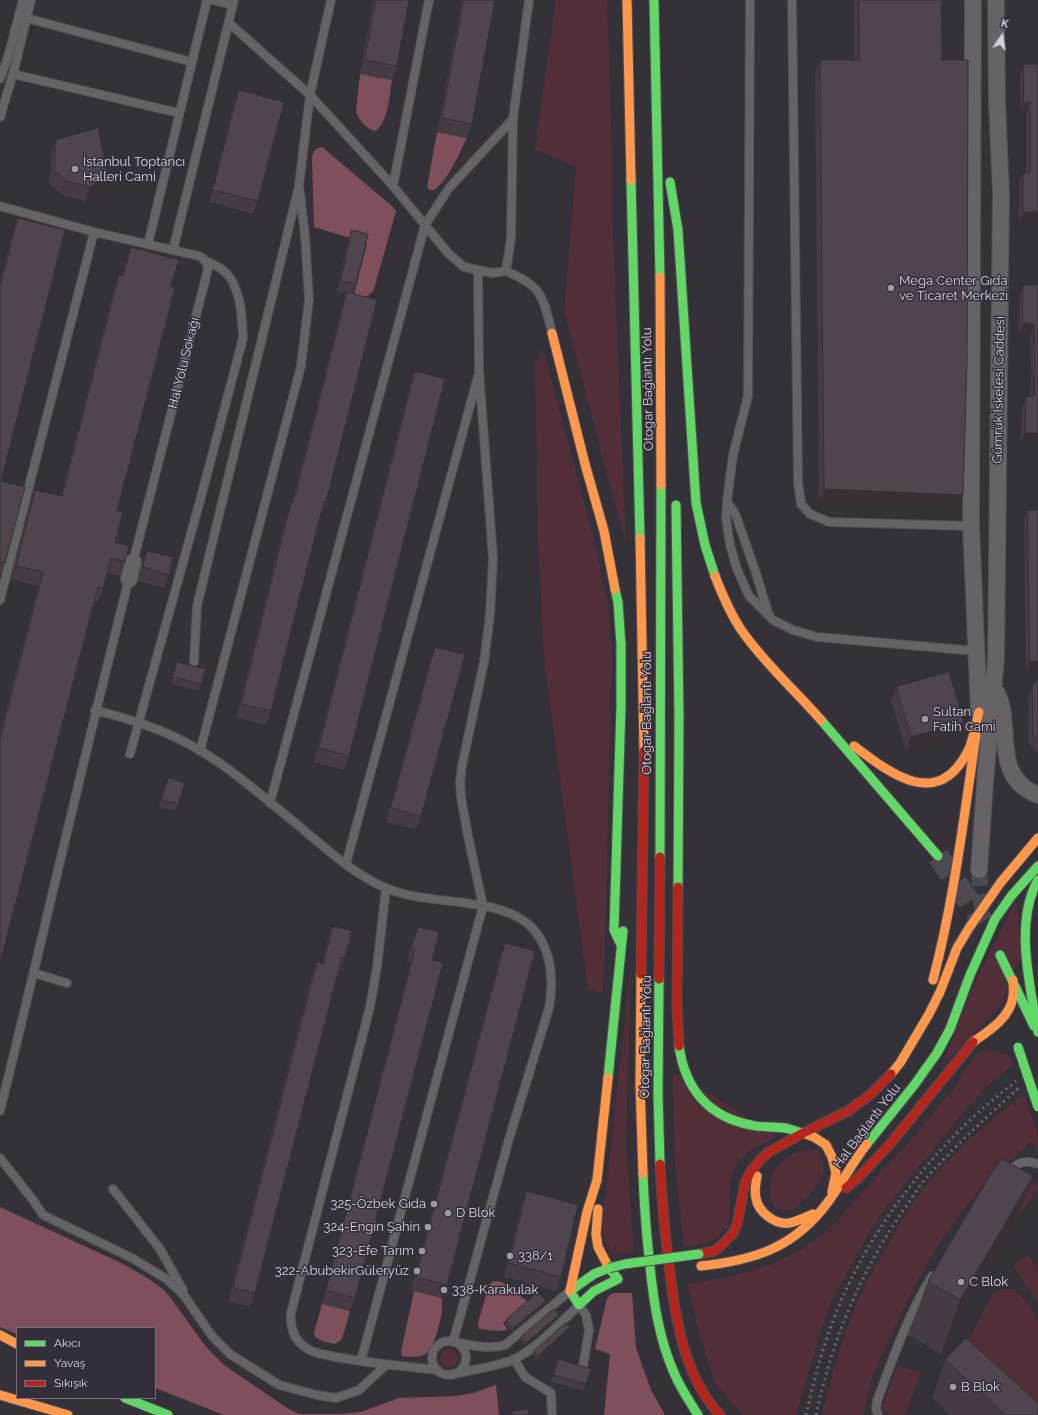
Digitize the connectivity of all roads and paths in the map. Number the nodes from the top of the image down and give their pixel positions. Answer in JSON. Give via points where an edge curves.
{"nodes":[{"id":1,"x":23,"y":0,"type":"edge"},
{"id":2,"x":31,"y":0,"type":"edge"},
{"id":3,"x":206,"y":0,"type":"edge"},
{"id":4,"x":213,"y":0,"type":"edge"},
{"id":5,"x":331,"y":0,"type":"edge"},
{"id":6,"x":429,"y":0,"type":"edge"},
{"id":7,"x":529,"y":0,"type":"edge"},
{"id":8,"x":626,"y":0,"type":"edge"},
{"id":9,"x":654,"y":0,"type":"edge"},
{"id":10,"x":750,"y":0,"type":"edge"},
{"id":11,"x":792,"y":0,"type":"edge"},
{"id":12,"x":973,"y":0,"type":"edge"},
{"id":13,"x":996,"y":0,"type":"edge"},
{"id":14,"x":234,"y":2,"type":"edge"},
{"id":15,"x":26,"y":18,"type":"junction"},
{"id":16,"x":229,"y":23,"type":"junction"},
{"id":17,"x":192,"y":62,"type":"junction"},
{"id":18,"x":13,"y":74,"type":"junction"},
{"id":19,"x":0,"y":79,"type":"edge"},
{"id":20,"x":310,"y":95,"type":"junction"},
{"id":21,"x":179,"y":113,"type":"junction"},
{"id":22,"x":0,"y":117,"type":"edge"},
{"id":23,"x":513,"y":119,"type":"junction"},
{"id":24,"x":659,"y":147,"type":"junction"},
{"id":25,"x":299,"y":185,"type":"junction"},
{"id":26,"x":393,"y":186,"type":"junction"},
{"id":27,"x":0,"y":206,"type":"edge"},
{"id":28,"x":425,"y":225,"type":"junction"},
{"id":29,"x":94,"y":232,"type":"junction"},
{"id":30,"x":148,"y":244,"type":"junction"},
{"id":31,"x":173,"y":250,"type":"junction"},
{"id":32,"x":206,"y":261,"type":"junction"},
{"id":33,"x":478,"y":270,"type":"junction"},
{"id":34,"x":506,"y":271,"type":"junction"},
{"id":35,"x":660,"y":295,"type":"junction"},
{"id":36,"x":552,"y":333,"type":"joint"},
{"id":37,"x":670,"y":347,"type":"dead end"},
{"id":38,"x":479,"y":371,"type":"junction"},
{"id":39,"x":676,"y":495,"type":"dead end"},
{"id":40,"x":727,"y":502,"type":"junction"},
{"id":41,"x":971,"y":526,"type":"junction"},
{"id":42,"x":133,"y":562,"type":"joint"},
{"id":43,"x":129,"y":579,"type":"joint"},
{"id":44,"x":0,"y":600,"type":"edge"},
{"id":45,"x":769,"y":616,"type":"junction"},
{"id":46,"x":976,"y":651,"type":"junction"},
{"id":47,"x":194,"y":662,"type":"dead end"},
{"id":48,"x":643,"y":678,"type":"junction"},
{"id":49,"x":994,"y":684,"type":"junction"},
{"id":50,"x":634,"y":709,"type":"dead end"},
{"id":51,"x":96,"y":710,"type":"junction"},
{"id":52,"x":979,"y":712,"type":"junction"},
{"id":53,"x":819,"y":717,"type":"junction"},
{"id":54,"x":138,"y":722,"type":"junction"},
{"id":55,"x":200,"y":751,"type":"junction"},
{"id":56,"x":130,"y":754,"type":"dead end"},
{"id":57,"x":1038,"y":795,"type":"edge"},
{"id":58,"x":270,"y":803,"type":"junction"},
{"id":59,"x":1038,"y":838,"type":"edge"},
{"id":60,"x":938,"y":856,"type":"tunnel mouth"},
{"id":61,"x":626,"y":859,"type":"dead end"},
{"id":62,"x":346,"y":864,"type":"junction"},
{"id":63,"x":1038,"y":866,"type":"edge"},
{"id":64,"x":979,"y":870,"type":"tunnel mouth"},
{"id":65,"x":1038,"y":880,"type":"edge"},
{"id":66,"x":386,"y":888,"type":"junction"},
{"id":67,"x":483,"y":906,"type":"junction"},
{"id":68,"x":621,"y":945,"type":"junction"},
{"id":69,"x":1000,"y":956,"type":"dead end"},
{"id":70,"x":34,"y":974,"type":"junction"},
{"id":71,"x":1013,"y":980,"type":"junction"},
{"id":72,"x":67,"y":983,"type":"dead end"},
{"id":73,"x":1000,"y":1033,"type":"dead end"},
{"id":74,"x":1038,"y":1033,"type":"edge"},
{"id":75,"x":916,"y":1036,"type":"junction"},
{"id":76,"x":1012,"y":1038,"type":"dead end"},
{"id":77,"x":973,"y":1042,"type":"junction"},
{"id":78,"x":1038,"y":1107,"type":"edge"},
{"id":79,"x":0,"y":1111,"type":"edge"},
{"id":80,"x":803,"y":1133,"type":"junction"},
{"id":81,"x":0,"y":1158,"type":"edge"},
{"id":82,"x":761,"y":1159,"type":"junction"},
{"id":83,"x":1038,"y":1164,"type":"edge"},
{"id":84,"x":1004,"y":1178,"type":"edge"},
{"id":85,"x":597,"y":1180,"type":"junction"},
{"id":86,"x":113,"y":1189,"type":"dead end"},
{"id":87,"x":832,"y":1197,"type":"junction"},
{"id":88,"x":820,"y":1210,"type":"junction"},
{"id":89,"x":697,"y":1267,"type":"dead end"},
{"id":90,"x":609,"y":1268,"type":"junction"},
{"id":91,"x":936,"y":1268,"type":"edge"},
{"id":92,"x":679,"y":1269,"type":"dead end"},
{"id":93,"x":642,"y":1275,"type":"dead end"},
{"id":94,"x":628,"y":1277,"type":"dead end"},
{"id":95,"x":618,"y":1279,"type":"junction"},
{"id":96,"x":570,"y":1291,"type":"junction"},
{"id":97,"x":579,"y":1304,"type":"junction"},
{"id":98,"x":196,"y":1312,"type":"junction"},
{"id":99,"x":0,"y":1335,"type":"edge"},
{"id":100,"x":454,"y":1342,"type":"junction"},
{"id":101,"x":16,"y":1343,"type":"edge"},
{"id":102,"x":514,"y":1359,"type":"junction"},
{"id":103,"x":361,"y":1361,"type":"junction"},
{"id":104,"x":387,"y":1364,"type":"junction"},
{"id":105,"x":583,"y":1366,"type":"edge"},
{"id":106,"x":437,"y":1370,"type":"junction"},
{"id":107,"x":453,"y":1374,"type":"junction"},
{"id":108,"x":0,"y":1395,"type":"edge"},
{"id":109,"x":41,"y":1399,"type":"edge"},
{"id":110,"x":127,"y":1399,"type":"edge"},
{"id":111,"x":72,"y":1414,"type":"edge"},
{"id":112,"x":168,"y":1415,"type":"edge"},
{"id":113,"x":552,"y":1415,"type":"edge"},
{"id":114,"x":698,"y":1415,"type":"edge"},
{"id":115,"x":720,"y":1415,"type":"edge"},
{"id":116,"x":878,"y":1415,"type":"edge"}],
"edges":[{"from":1,"to":19,"type":"lane"},
{"from":2,"to":15,"type":"lane"},
{"from":3,"to":17,"type":"lane"},
{"from":4,"to":14,"type":"lane"},
{"from":5,"to":20,"type":"lane"},
{"from":6,"to":26,"type":"lane"},
{"from":7,"to":23,"type":"lane"},
{"from":8,"to":48,"type":"main road","name":"Otogar Bağlantı Yolu"},
{"from":9,"to":24,"type":"main road","name":"Otogar Bağlantı Yolu"},
{"from":10,"to":40,"type":"lane","via":[[748,396],[733,455]]},
{"from":11,"to":41,"type":"lane","via":[[800,504],[810,514],[830,522]]},
{"from":12,"to":41,"type":"street"},
{"from":13,"to":49,"type":"street","name":"Gümrük İskelesi Caddesi","via":[[1001,193]]},
{"from":14,"to":16,"type":"lane"},
{"from":15,"to":17,"type":"lane"},
{"from":15,"to":18,"type":"lane"},
{"from":16,"to":20,"type":"lane"},
{"from":16,"to":31,"type":"lane"},
{"from":17,"to":21,"type":"lane"},
{"from":18,"to":21,"type":"lane"},
{"from":18,"to":22,"type":"lane"},
{"from":20,"to":25,"type":"lane"},
{"from":20,"to":26,"type":"lane"},
{"from":21,"to":30,"type":"lane"},
{"from":23,"to":28,"type":"lane","via":[[449,188]]},
{"from":23,"to":34,"type":"lane","via":[[511,238]]},
{"from":24,"to":35,"type":"main road","name":"Otogar Bağlantı Yolu"},
{"from":24,"to":53,"type":"main road","via":[[670,178],[678,230],[696,503],[710,566],[740,629],[782,679]]},
{"from":25,"to":47,"type":"lane","via":[[197,606]]},
{"from":25,"to":55,"type":"lane","via":[[309,300],[301,366]]},
{"from":26,"to":28,"type":"lane"},
{"from":27,"to":29,"type":"lane"},
{"from":28,"to":33,"type":"lane","via":[[464,267]]},
{"from":28,"to":58,"type":"lane"},
{"from":29,"to":30,"type":"lane"},
{"from":29,"to":44,"type":"lane"},
{"from":30,"to":31,"type":"lane"},
{"from":31,"to":32,"type":"lane","via":[[199,256]]},
{"from":32,"to":42,"type":"lane","name":"Hal Yolu Sokağı","via":[[208,269]]},
{"from":32,"to":54,"type":"lane","via":[[223,269],[234,285],[242,311],[243,338]]},
{"from":33,"to":34,"type":"lane","via":[[493,273]]},
{"from":33,"to":38,"type":"lane"},
{"from":34,"to":36,"type":"lane","via":[[533,286],[542,298]]},
{"from":35,"to":37,"type":"main road"},
{"from":35,"to":115,"type":"main road","name":"Otogar Bağlantı Yolu","via":[[662,446],[657,1122],[660,1182],[665,1241],[684,1350],[694,1375]]},
{"from":36,"to":68,"type":"main road","via":[[604,530],[618,602],[621,706],[614,930]]},
{"from":38,"to":62,"type":"lane"},
{"from":38,"to":67,"type":"lane","via":[[493,558],[484,662],[460,782],[464,815]]},
{"from":39,"to":80,"type":"main road","via":[[679,717],[677,1006],[680,1049],[685,1071],[693,1087],[717,1112],[746,1125],[786,1128]]},
{"from":40,"to":45,"type":"lane","via":[[735,513]]},
{"from":40,"to":45,"type":"lane","via":[[726,518],[737,569],[749,596]]},
{"from":41,"to":46,"type":"street"},
{"from":42,"to":43,"type":"street","name":"Hal Yolu Sokağı"},
{"from":43,"to":51,"type":"lane"},
{"from":45,"to":46,"type":"lane","via":[[793,630],[817,637]]},
{"from":46,"to":52,"type":"street"},
{"from":48,"to":50,"type":"main road"},
{"from":48,"to":114,"type":"main road","name":"Otogar Bağlantı Yolu","via":[[640,1145],[644,1214],[652,1285],[662,1339],[677,1382]]},
{"from":49,"to":57,"type":"street","via":[[1002,708],[1005,751],[1010,769],[1018,783]]},
{"from":49,"to":64,"type":"street","name":"Gümrük İskelesi Caddesi"},
{"from":51,"to":54,"type":"lane"},
{"from":51,"to":70,"type":"lane"},
{"from":52,"to":53,"type":"main road","via":[[968,750],[957,768],[942,782],[930,784],[908,781],[891,772],[855,748]]},
{"from":52,"to":75,"type":"main road","via":[[956,870],[938,961]]},
{"from":53,"to":60,"type":"main road"},
{"from":54,"to":55,"type":"lane"},
{"from":54,"to":56,"type":"lane"},
{"from":55,"to":58,"type":"lane","via":[[233,773]]},
{"from":58,"to":62,"type":"lane"},
{"from":59,"to":75,"type":"main road","name":"Hal Bağlantı Yolu","via":[[1001,882],[969,928],[957,948],[940,992]]},
{"from":61,"to":68,"type":"main road"},
{"from":62,"to":66,"type":"lane"},
{"from":63,"to":87,"type":"main road","name":"Hal Bağlantı Yolu","via":[[1011,897],[992,927],[970,975],[954,1021],[924,1073],[849,1167]]},
{"from":65,"to":74,"type":"main road","via":[[1030,896],[1026,923]]},
{"from":66,"to":67,"type":"lane","via":[[413,896]]},
{"from":66,"to":103,"type":"lane","via":[[370,1007],[290,1321],[295,1338],[307,1349]]},
{"from":67,"to":100,"type":"lane","via":[[511,914],[527,923],[536,933],[549,961],[551,995]]},
{"from":67,"to":103,"type":"lane"},
{"from":68,"to":85,"type":"main road"},
{"from":69,"to":71,"type":"main road"},
{"from":70,"to":72,"type":"lane"},
{"from":70,"to":79,"type":"lane"},
{"from":71,"to":74,"type":"main road"},
{"from":71,"to":77,"type":"main road","via":[[1013,997],[1001,1019]]},
{"from":73,"to":77,"type":"main road","via":[[990,1034]]},
{"from":75,"to":80,"type":"main road","name":"Hal Bağlantı Yolu","via":[[900,1064],[871,1094],[848,1111]]},
{"from":76,"to":78,"type":"main road","bridge":true,"via":[[1018,1047]]},
{"from":77,"to":87,"type":"main road","via":[[877,1159],[846,1188]]},
{"from":80,"to":82,"type":"main road"},
{"from":80,"to":87,"type":"main road","via":[[826,1145],[832,1157],[836,1172]]},
{"from":81,"to":98,"type":"lane","via":[[43,1214],[132,1258],[168,1280],[183,1294]]},
{"from":82,"to":88,"type":"main road","via":[[756,1182],[756,1202],[769,1218],[787,1223]]},
{"from":82,"to":90,"type":"main road","bridge":true,"via":[[745,1183],[733,1233],[714,1251]]},
{"from":83,"to":84,"type":"lane","via":[[1021,1162]]},
{"from":85,"to":90,"type":"main road","via":[[599,1191],[596,1234],[598,1247]]},
{"from":85,"to":96,"type":"main road","via":[[587,1212]]},
{"from":86,"to":98,"type":"lane","via":[[160,1249]]},
{"from":87,"to":88,"type":"main road","name":"Hal Bağlantı Yolu"},
{"from":88,"to":89,"type":"main road","name":"Hal Bağlantı Yolu","via":[[801,1230],[769,1250],[743,1260]]},
{"from":90,"to":95,"type":"main road"},
{"from":90,"to":96,"type":"main road","via":[[594,1274]]},
{"from":91,"to":116,"type":"lane","via":[[896,1348],[877,1401]]},
{"from":92,"to":93,"type":"main road"},
{"from":94,"to":95,"type":"main road"},
{"from":95,"to":97,"type":"main road","via":[[594,1291]]},
{"from":96,"to":97,"type":"main road"},
{"from":96,"to":100,"type":"lane","via":[[506,1345],[488,1348]]},
{"from":97,"to":102,"type":"lane","via":[[545,1337]]},
{"from":97,"to":105,"type":"lane","via":[[586,1315],[589,1330]]},
{"from":98,"to":104,"type":"lane","via":[[212,1336],[230,1354],[279,1385],[301,1392],[336,1398],[359,1390]]},
{"from":99,"to":101,"type":"main road"},
{"from":100,"to":106,"type":"lane","via":[[443,1342],[435,1349],[432,1360]]},
{"from":100,"to":107,"type":"lane","via":[[462,1348],[466,1358],[462,1368]]},
{"from":102,"to":107,"type":"lane"},
{"from":102,"to":113,"type":"lane","via":[[524,1377],[551,1393]]},
{"from":103,"to":104,"type":"lane"},
{"from":104,"to":106,"type":"lane"},
{"from":106,"to":107,"type":"lane"},
{"from":108,"to":111,"type":"main road"},
{"from":109,"to":111,"type":"main road"},
{"from":110,"to":112,"type":"main road"}]}
